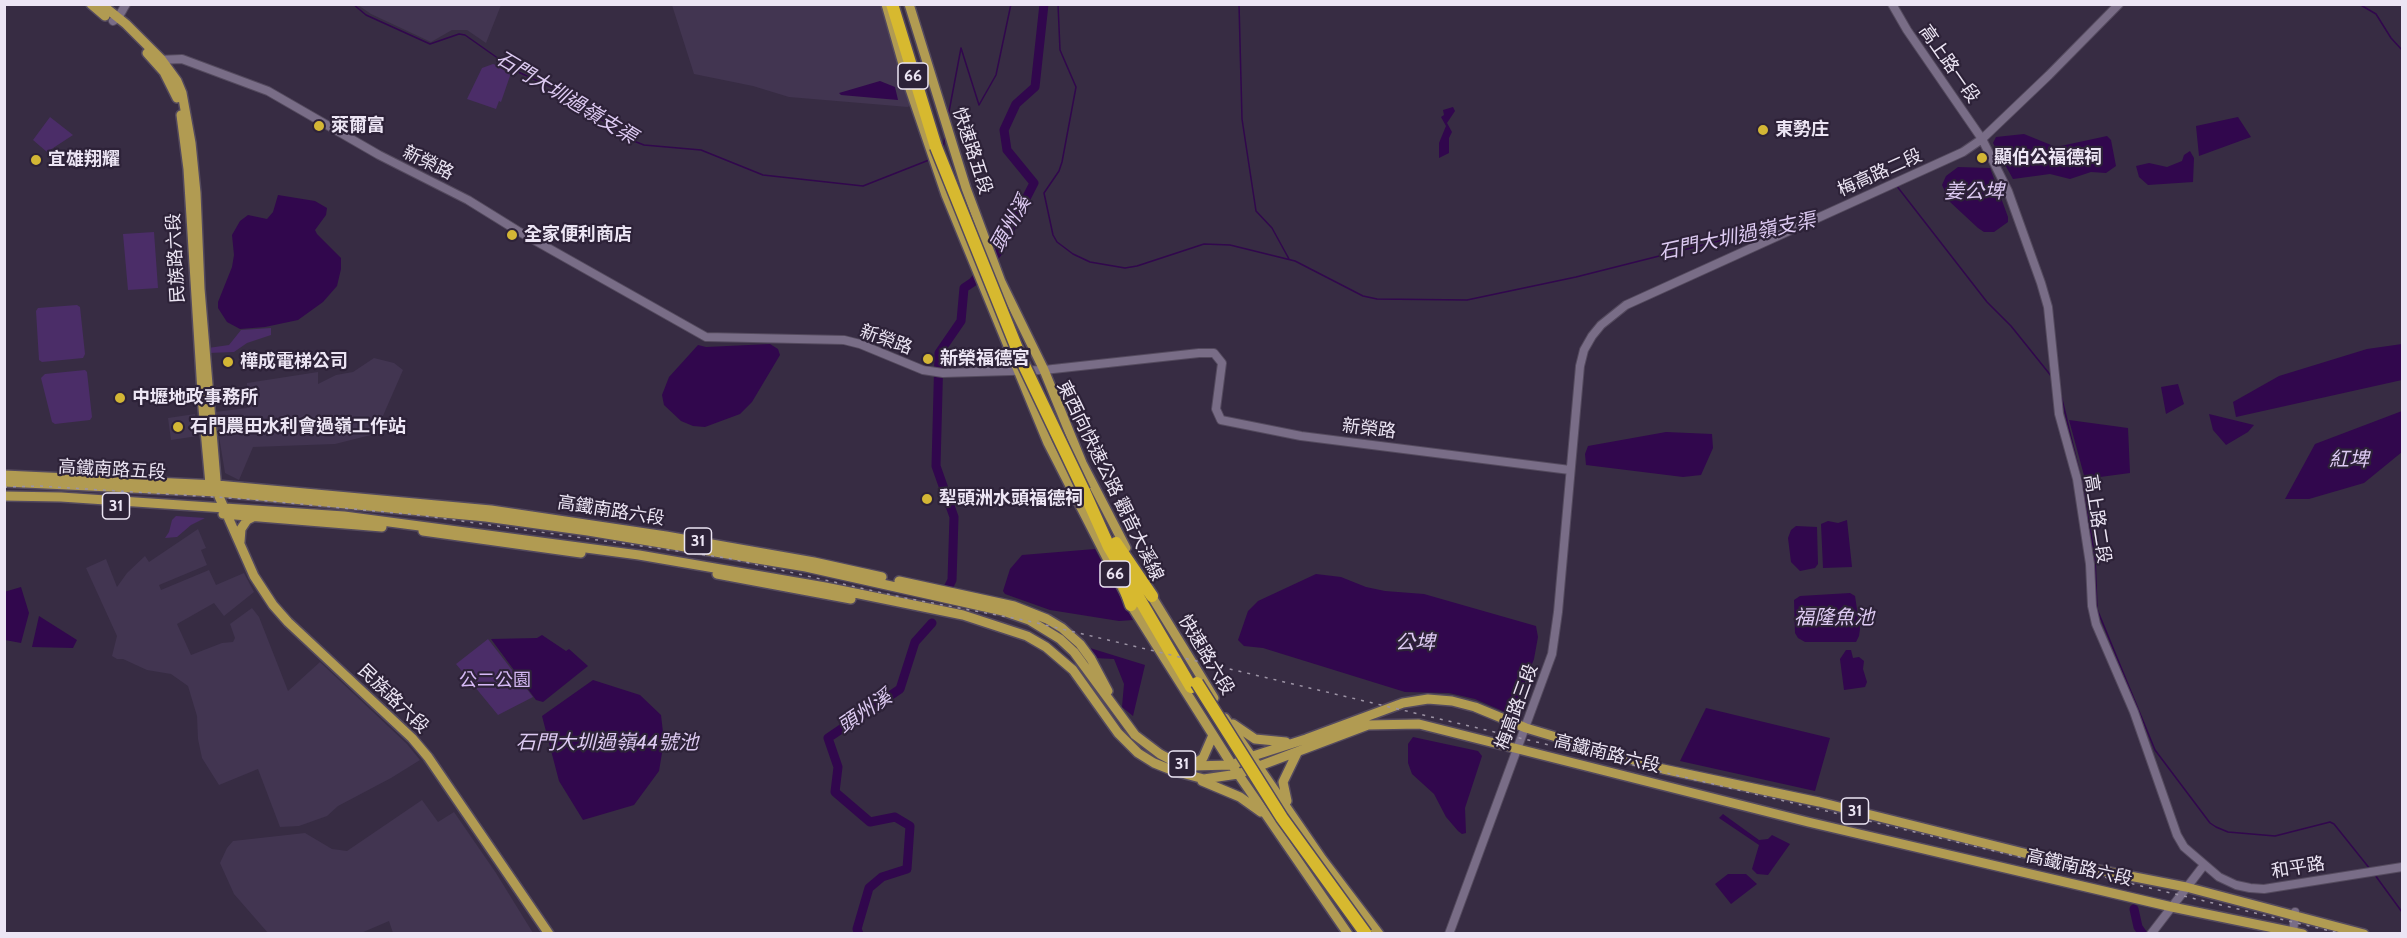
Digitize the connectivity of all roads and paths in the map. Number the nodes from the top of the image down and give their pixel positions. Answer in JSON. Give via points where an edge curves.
{"nodes":[{"id":1,"x":91,"y":4,"type":"edge"},
{"id":2,"x":101,"y":4,"type":"edge"},
{"id":3,"x":120,"y":4,"type":"edge"},
{"id":4,"x":126,"y":4,"type":"edge"},
{"id":5,"x":886,"y":4,"type":"edge"},
{"id":6,"x":892,"y":4,"type":"edge"},
{"id":7,"x":899,"y":4,"type":"edge"},
{"id":8,"x":909,"y":4,"type":"edge"},
{"id":9,"x":1892,"y":4,"type":"edge"},
{"id":10,"x":2119,"y":4,"type":"edge"},
{"id":11,"x":115,"y":18,"type":"junction"},
{"id":12,"x":158,"y":60,"type":"junction"},
{"id":13,"x":1982,"y":138,"type":"junction"},
{"id":14,"x":1044,"y":370,"type":"junction"},
{"id":15,"x":1020,"y":371,"type":"junction"},
{"id":16,"x":1570,"y":470,"type":"junction"},
{"id":17,"x":4,"y":475,"type":"edge"},
{"id":18,"x":1569,"y":481,"type":"joint"},
{"id":19,"x":4,"y":482,"type":"edge"},
{"id":20,"x":215,"y":487,"type":"junction"},
{"id":21,"x":1087,"y":489,"type":"junction"},
{"id":22,"x":4,"y":496,"type":"edge"},
{"id":23,"x":4,"y":503,"type":"edge"},
{"id":24,"x":225,"y":511,"type":"junction"},
{"id":25,"x":512,"y":513,"type":"junction"},
{"id":26,"x":254,"y":517,"type":"junction"},
{"id":27,"x":486,"y":517,"type":"junction"},
{"id":28,"x":519,"y":537,"type":"junction"},
{"id":29,"x":488,"y":540,"type":"junction"},
{"id":30,"x":240,"y":544,"type":"junction"},
{"id":31,"x":1113,"y":545,"type":"junction"},
{"id":32,"x":762,"y":560,"type":"junction"},
{"id":33,"x":810,"y":565,"type":"junction"},
{"id":34,"x":824,"y":571,"type":"junction"},
{"id":35,"x":768,"y":580,"type":"junction"},
{"id":36,"x":786,"y":583,"type":"junction"},
{"id":37,"x":825,"y":587,"type":"junction"},
{"id":38,"x":1152,"y":596,"type":"junction"},
{"id":39,"x":1131,"y":605,"type":"junction"},
{"id":40,"x":969,"y":618,"type":"junction"},
{"id":41,"x":1194,"y":685,"type":"junction"},
{"id":42,"x":1226,"y":720,"type":"junction"},
{"id":43,"x":1124,"y":723,"type":"junction"},
{"id":44,"x":1526,"y":728,"type":"junction"},
{"id":45,"x":1214,"y":735,"type":"junction"},
{"id":46,"x":1306,"y":739,"type":"junction"},
{"id":47,"x":1518,"y":748,"type":"junction"},
{"id":48,"x":1297,"y":753,"type":"junction"},
{"id":49,"x":1253,"y":756,"type":"junction"},
{"id":50,"x":1232,"y":765,"type":"junction"},
{"id":51,"x":1191,"y":766,"type":"junction"},
{"id":52,"x":1259,"y":766,"type":"junction"},
{"id":53,"x":1174,"y":771,"type":"junction"},
{"id":54,"x":1238,"y":774,"type":"junction"},
{"id":55,"x":1292,"y":815,"type":"junction"},
{"id":56,"x":1272,"y":824,"type":"junction"},
{"id":57,"x":2204,"y":865,"type":"junction"},
{"id":58,"x":2403,"y":867,"type":"edge"},
{"id":59,"x":2186,"y":887,"type":"junction"},
{"id":60,"x":2172,"y":907,"type":"junction"},
{"id":61,"x":2295,"y":914,"type":"junction"},
{"id":62,"x":549,"y":933,"type":"edge"},
{"id":63,"x":1348,"y":933,"type":"edge"},
{"id":64,"x":1358,"y":933,"type":"edge"},
{"id":65,"x":1366,"y":933,"type":"edge"},
{"id":66,"x":1379,"y":933,"type":"edge"},
{"id":67,"x":1449,"y":933,"type":"edge"},
{"id":68,"x":2151,"y":933,"type":"edge"},
{"id":69,"x":2297,"y":933,"type":"edge"},
{"id":70,"x":2364,"y":933,"type":"edge"}],
"edges":[{"from":1,"to":11,"type":"main road"},
{"from":2,"to":11,"type":"main road"},
{"from":3,"to":11,"type":"street"},
{"from":4,"to":11,"type":"street"},
{"from":5,"to":15,"type":"main road","name":"快速路五段","number":"66","via":[[946,195]]},
{"from":6,"to":21,"type":"highway","name":"東西向快速公路 觀音大溪線","number":"66","bridge":true,"via":[[941,158],[1022,361]]},
{"from":7,"to":21,"type":"highway","name":"東西向快速公路 觀音大溪線","number":"66","via":[[973,224]]},
{"from":8,"to":14,"type":"main road","name":"快速路五段","number":"66","via":[[951,142],[998,273]]},
{"from":9,"to":13,"type":"street","name":"高上路一段"},
{"from":10,"to":13,"type":"street","name":"梅高路二段"},
{"from":11,"to":12,"type":"main road"},
{"from":12,"to":15,"type":"street","name":"新榮路","via":[[182,59],[268,91],[706,337],[844,340],[931,372]]},
{"from":12,"to":20,"type":"main road","name":"民族路六段","via":[[177,95],[186,151],[198,358]]},
{"from":12,"to":20,"type":"main road","name":"民族路六段","via":[[177,81],[186,106],[191,143]]},
{"from":13,"to":16,"type":"street","name":"梅高路二段","via":[[1963,152],[1626,306],[1601,325],[1584,350],[1580,366]]},
{"from":13,"to":57,"type":"street","name":"高上路二段","via":[[2008,191],[2048,307],[2058,414],[2077,479],[2096,624],[2134,712],[2177,835]]},
{"from":14,"to":15,"type":"street","name":"新榮路"},
{"from":14,"to":16,"type":"street","name":"新榮路","via":[[1214,353],[1222,363],[1216,409],[1221,420],[1301,436]]},
{"from":14,"to":38,"type":"main road","name":"快速路六段","number":"66","via":[[1082,463]]},
{"from":15,"to":39,"type":"main road","name":"快速路六段","number":"66","via":[[1048,443]]},
{"from":16,"to":18,"type":"street","name":"梅高路二段"},
{"from":17,"to":20,"type":"main road","name":"高鐵南路五段","number":"31"},
{"from":18,"to":44,"type":"street","name":"梅高路三段","via":[[1555,641]]},
{"from":19,"to":20,"type":"main road","name":"高鐵南路五段","number":"31"},
{"from":20,"to":24,"type":"main road","name":"民族路六段"},
{"from":20,"to":25,"type":"main road","name":"高鐵南路六段","number":"31"},
{"from":20,"to":27,"type":"main road","name":"高鐵南路六段","number":"31"},
{"from":21,"to":31,"type":"highway","name":"東西向快速公路 觀音大溪線","number":"66"},
{"from":22,"to":24,"type":"main road","name":"高鐵南路五段","number":"31"},
{"from":23,"to":24,"type":"main road","name":"高鐵南路五段","number":"31"},
{"from":24,"to":26,"type":"main road","name":"高鐵南路六段","number":"31"},
{"from":24,"to":28,"type":"main road","name":"高鐵南路六段","number":"31","via":[[344,516]]},
{"from":24,"to":30,"type":"main road","name":"民族路六段"},
{"from":25,"to":27,"type":"main road"},
{"from":25,"to":33,"type":"main road","name":"高鐵南路六段","number":"31","via":[[666,536]]},
{"from":26,"to":29,"type":"main road","name":"高鐵南路六段","number":"31","via":[[340,522]]},
{"from":26,"to":30,"type":"main road","via":[[241,529]]},
{"from":27,"to":32,"type":"main road","name":"高鐵南路六段","number":"31"},
{"from":28,"to":29,"type":"main road"},
{"from":28,"to":35,"type":"main road","name":"高鐵南路六段","number":"31"},
{"from":29,"to":35,"type":"main road","name":"高鐵南路六段","number":"31"},
{"from":30,"to":62,"type":"main road","name":"民族路六段","via":[[254,576],[288,622],[428,757]]},
{"from":31,"to":38,"type":"highway"},
{"from":31,"to":39,"type":"highway"},
{"from":31,"to":41,"type":"highway","name":"東西向快速公路 觀音大溪線","number":"66"},
{"from":32,"to":33,"type":"main road","name":"高鐵南路六段","number":"31"},
{"from":32,"to":35,"type":"main road"},
{"from":33,"to":34,"type":"main road","name":"高鐵南路六段","number":"31"},
{"from":33,"to":36,"type":"main road"},
{"from":33,"to":43,"type":"main road","name":"高鐵南路六段","number":"31","via":[[1006,604],[1047,619],[1062,628],[1092,659]]},
{"from":34,"to":37,"type":"main road"},
{"from":34,"to":43,"type":"main road","name":"高鐵南路六段","number":"31","via":[[1029,620],[1074,652]]},
{"from":35,"to":36,"type":"main road","name":"高鐵南路六段","number":"31"},
{"from":36,"to":37,"type":"main road","name":"高鐵南路六段","number":"31"},
{"from":36,"to":40,"type":"main road","name":"高鐵南路六段","number":"31","via":[[932,614]]},
{"from":37,"to":40,"type":"main road","name":"高鐵南路六段","number":"31"},
{"from":38,"to":42,"type":"main road","name":"快速路六段","number":"66"},
{"from":39,"to":45,"type":"main road","name":"快速路六段","number":"66"},
{"from":40,"to":53,"type":"main road","name":"高鐵南路六段","number":"31","via":[[1027,636],[1060,657],[1128,743],[1154,764]]},
{"from":41,"to":64,"type":"highway","name":"東西向快速公路 觀音大溪線","number":"66","via":[[1275,823]]},
{"from":41,"to":65,"type":"highway","name":"東西向快速公路 觀音大溪線","number":"66","bridge":true,"via":[[1282,818]]},
{"from":42,"to":46,"type":"main road","via":[[1255,739],[1282,743]]},
{"from":42,"to":49,"type":"main road","name":"快速路六段","number":"66"},
{"from":43,"to":51,"type":"main road","name":"高鐵南路六段","number":"31","via":[[1160,754]]},
{"from":44,"to":46,"type":"main road","name":"高鐵南路六段","number":"31","via":[[1475,707],[1428,699],[1403,703]]},
{"from":44,"to":47,"type":"street","name":"梅高路三段"},
{"from":44,"to":59,"type":"main road","name":"高鐵南路六段","number":"31","via":[[1663,769],[1819,802],[2085,868]]},
{"from":45,"to":50,"type":"main road","name":"快速路六段","number":"66"},
{"from":45,"to":51,"type":"main road","number":"31","via":[[1203,758]]},
{"from":46,"to":49,"type":"main road","name":"高鐵南路六段","number":"31"},
{"from":47,"to":48,"type":"main road","name":"高鐵南路六段","number":"31","via":[[1419,724],[1384,724],[1368,725]]},
{"from":47,"to":60,"type":"main road","name":"高鐵南路六段","number":"31","via":[[1808,822]]},
{"from":47,"to":67,"type":"street","name":"梅高路三段"},
{"from":48,"to":52,"type":"main road","name":"高鐵南路六段","number":"31"},
{"from":48,"to":55,"type":"main road","via":[[1283,782]]},
{"from":49,"to":50,"type":"main road","name":"高鐵南路六段","number":"31"},
{"from":49,"to":52,"type":"main road","name":"快速路六段","number":"66"},
{"from":50,"to":51,"type":"main road","name":"高鐵南路六段","number":"31"},
{"from":50,"to":54,"type":"main road","name":"快速路六段","number":"66"},
{"from":52,"to":54,"type":"main road","name":"高鐵南路六段","number":"31"},
{"from":52,"to":55,"type":"main road","name":"快速路六段","number":"66"},
{"from":53,"to":54,"type":"main road","name":"高鐵南路六段","number":"31","via":[[1204,779]]},
{"from":53,"to":56,"type":"main road","number":"31","via":[[1233,793],[1253,805]]},
{"from":54,"to":56,"type":"main road","name":"快速路六段","number":"66"},
{"from":55,"to":66,"type":"main road","name":"快速路六段","number":"66"},
{"from":56,"to":63,"type":"main road","name":"快速路六段","number":"66"},
{"from":57,"to":58,"type":"street","name":"和平路","via":[[2236,885],[2264,889]]},
{"from":57,"to":59,"type":"street"},
{"from":59,"to":60,"type":"street"},
{"from":59,"to":61,"type":"main road","name":"高鐵南路六段","number":"31"},
{"from":60,"to":68,"type":"street"},
{"from":60,"to":69,"type":"main road","name":"高鐵南路六段","number":"31"},
{"from":61,"to":69,"type":"street"},
{"from":61,"to":70,"type":"main road","number":"31"}]}
